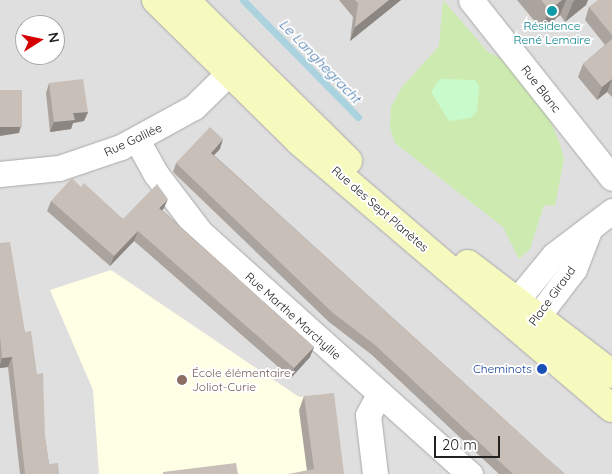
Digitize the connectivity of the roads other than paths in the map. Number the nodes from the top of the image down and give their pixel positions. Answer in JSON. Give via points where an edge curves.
{"nodes":[{"id":1,"x":156,"y":0,"type":"edge"},
{"id":2,"x":185,"y":0,"type":"edge"},
{"id":3,"x":470,"y":0,"type":"edge"},
{"id":4,"x":237,"y":66,"type":"junction"},
{"id":5,"x":137,"y":140,"type":"junction"},
{"id":6,"x":0,"y":174,"type":"edge"},
{"id":7,"x":612,"y":178,"type":"edge"},
{"id":8,"x":612,"y":211,"type":"edge"},
{"id":9,"x":590,"y":228,"type":"junction"},
{"id":10,"x":510,"y":309,"type":"junction"},
{"id":11,"x":531,"y":326,"type":"junction"},
{"id":12,"x":612,"y":374,"type":"edge"},
{"id":13,"x":379,"y":394,"type":"junction"},
{"id":14,"x":612,"y":408,"type":"edge"},
{"id":15,"x":375,"y":474,"type":"edge"},
{"id":16,"x":470,"y":474,"type":"edge"}],
"edges":[{"from":1,"to":4,"type":"street","name":"Rue des Sept Planètes"},
{"from":2,"to":4,"type":"street","name":"Rue des Sept Planètes"},
{"from":3,"to":7,"type":"street","name":"Rue Blanc"},
{"from":4,"to":5,"type":"street","name":"Rue Galilée","via":[[194,106]]},
{"from":4,"to":10,"type":"street","name":"Rue des Sept Planètes"},
{"from":5,"to":6,"type":"street","name":"Rue Galilée","via":[[75,164]]},
{"from":5,"to":13,"type":"street","name":"Rue Marthe Marchyllie","via":[[156,174],[200,232]]},
{"from":8,"to":9,"type":"street","name":"Place Giraud"},
{"from":9,"to":10,"type":"street","name":"Place Giraud","via":[[554,255]]},
{"from":9,"to":11,"type":"street","name":"Place Giraud","via":[[574,269]]},
{"from":10,"to":11,"type":"street","name":"Rue des Sept Planètes"},
{"from":11,"to":12,"type":"street","name":"Rue des Sept Planètes"},
{"from":11,"to":14,"type":"street","name":"Rue des Sept Planètes"},
{"from":13,"to":15,"type":"street","via":[[368,415]]},
{"from":13,"to":16,"type":"street","name":"Rue Marthe Marchyllie"}]}
